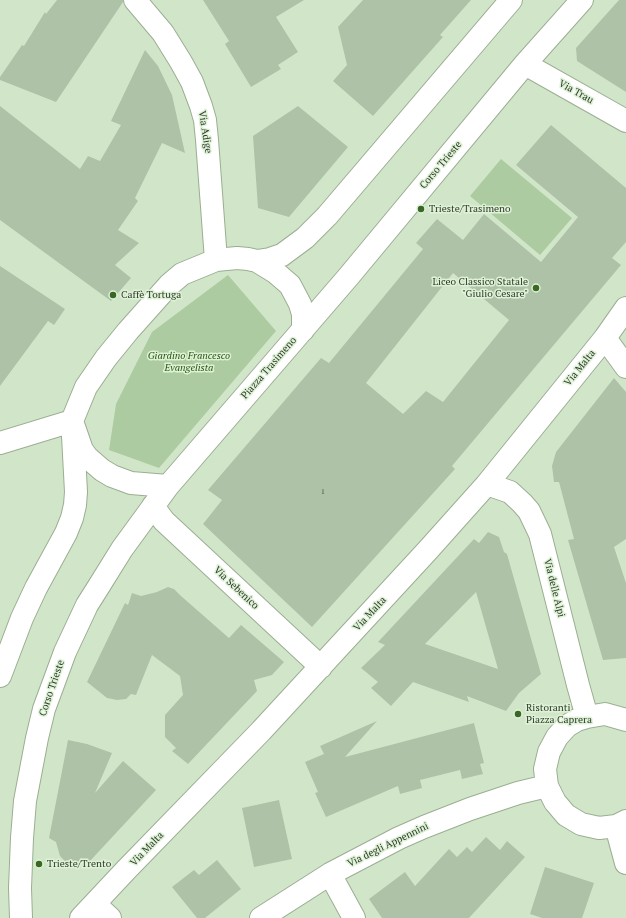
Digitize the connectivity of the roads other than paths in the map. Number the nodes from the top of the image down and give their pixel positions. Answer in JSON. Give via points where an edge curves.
{"nodes":[{"id":1,"x":135,"y":0,"type":"edge"},
{"id":2,"x":512,"y":0,"type":"edge"},
{"id":3,"x":582,"y":0,"type":"edge"},
{"id":4,"x":525,"y":64,"type":"junction"},
{"id":5,"x":626,"y":121,"type":"edge"},
{"id":6,"x":216,"y":260,"type":"junction"},
{"id":7,"x":257,"y":261,"type":"junction"},
{"id":8,"x":626,"y":308,"type":"edge"},
{"id":9,"x":303,"y":330,"type":"junction"},
{"id":10,"x":605,"y":338,"type":"junction"},
{"id":11,"x":626,"y":367,"type":"edge"},
{"id":12,"x":72,"y":421,"type":"junction"},
{"id":13,"x":0,"y":443,"type":"edge"},
{"id":14,"x":487,"y":484,"type":"junction"},
{"id":15,"x":168,"y":486,"type":"junction"},
{"id":16,"x":153,"y":506,"type":"junction"},
{"id":17,"x":322,"y":667,"type":"junction"},
{"id":18,"x":0,"y":676,"type":"edge"},
{"id":19,"x":587,"y":717,"type":"junction"},
{"id":20,"x":626,"y":720,"type":"edge"},
{"id":21,"x":547,"y":786,"type":"junction"},
{"id":22,"x":621,"y":824,"type":"edge"},
{"id":23,"x":626,"y":863,"type":"edge"},
{"id":24,"x":330,"y":874,"type":"junction"},
{"id":25,"x":95,"y":913,"type":"edge"},
{"id":26,"x":22,"y":918,"type":"edge"},
{"id":27,"x":260,"y":918,"type":"edge"},
{"id":28,"x":354,"y":918,"type":"edge"}],
"edges":[{"from":1,"to":6,"type":"street","name":"Via Adige","via":[[167,38],[192,82],[201,106],[209,154]]},
{"from":2,"to":7,"type":"street","via":[[327,216],[305,238],[282,255]]},
{"from":3,"to":4,"type":"street","name":"Corso Trieste"},
{"from":4,"to":5,"type":"street","name":"Via Trau"},
{"from":4,"to":9,"type":"street","name":"Corso Trieste"},
{"from":6,"to":7,"type":"street","name":"Piazza Trasimeno","via":[[237,258]]},
{"from":6,"to":12,"type":"street","name":"Piazza Trasimeno","via":[[182,274],[169,285],[97,370],[80,400]]},
{"from":7,"to":9,"type":"street","name":"Piazza Trasimeno","via":[[290,285],[303,314]]},
{"from":8,"to":10,"type":"street","name":"Via Malta"},
{"from":9,"to":15,"type":"street","name":"Piazza Trasimeno"},
{"from":10,"to":11,"type":"street"},
{"from":10,"to":14,"type":"street","name":"Via Malta"},
{"from":12,"to":13,"type":"street"},
{"from":12,"to":15,"type":"street","via":[[82,450],[102,470],[131,483]]},
{"from":12,"to":18,"type":"street","via":[[76,492],[72,518],[22,618]]},
{"from":14,"to":17,"type":"street","name":"Via Malta"},
{"from":14,"to":19,"type":"street","name":"Via delle Alpi","via":[[510,492],[522,503],[529,511],[540,534]]},
{"from":15,"to":16,"type":"street","name":"Corso Trieste"},
{"from":16,"to":17,"type":"street","name":"Via Sebenico","via":[[164,521]]},
{"from":16,"to":26,"type":"street","name":"Corso Trieste","via":[[87,605],[65,652],[44,709],[25,801],[20,869]]},
{"from":17,"to":25,"type":"street","name":"Via Malta"},
{"from":19,"to":20,"type":"street","via":[[605,714]]},
{"from":19,"to":21,"type":"street","via":[[577,720],[557,737],[549,752],[545,769]]},
{"from":21,"to":22,"type":"street","via":[[554,802],[566,815],[581,824],[599,828]]},
{"from":21,"to":24,"type":"street","name":"Via degli Appennini","via":[[494,801],[424,827]]},
{"from":22,"to":23,"type":"street"},
{"from":24,"to":27,"type":"street","name":"Via degli Appennini"},
{"from":24,"to":28,"type":"street"}]}
